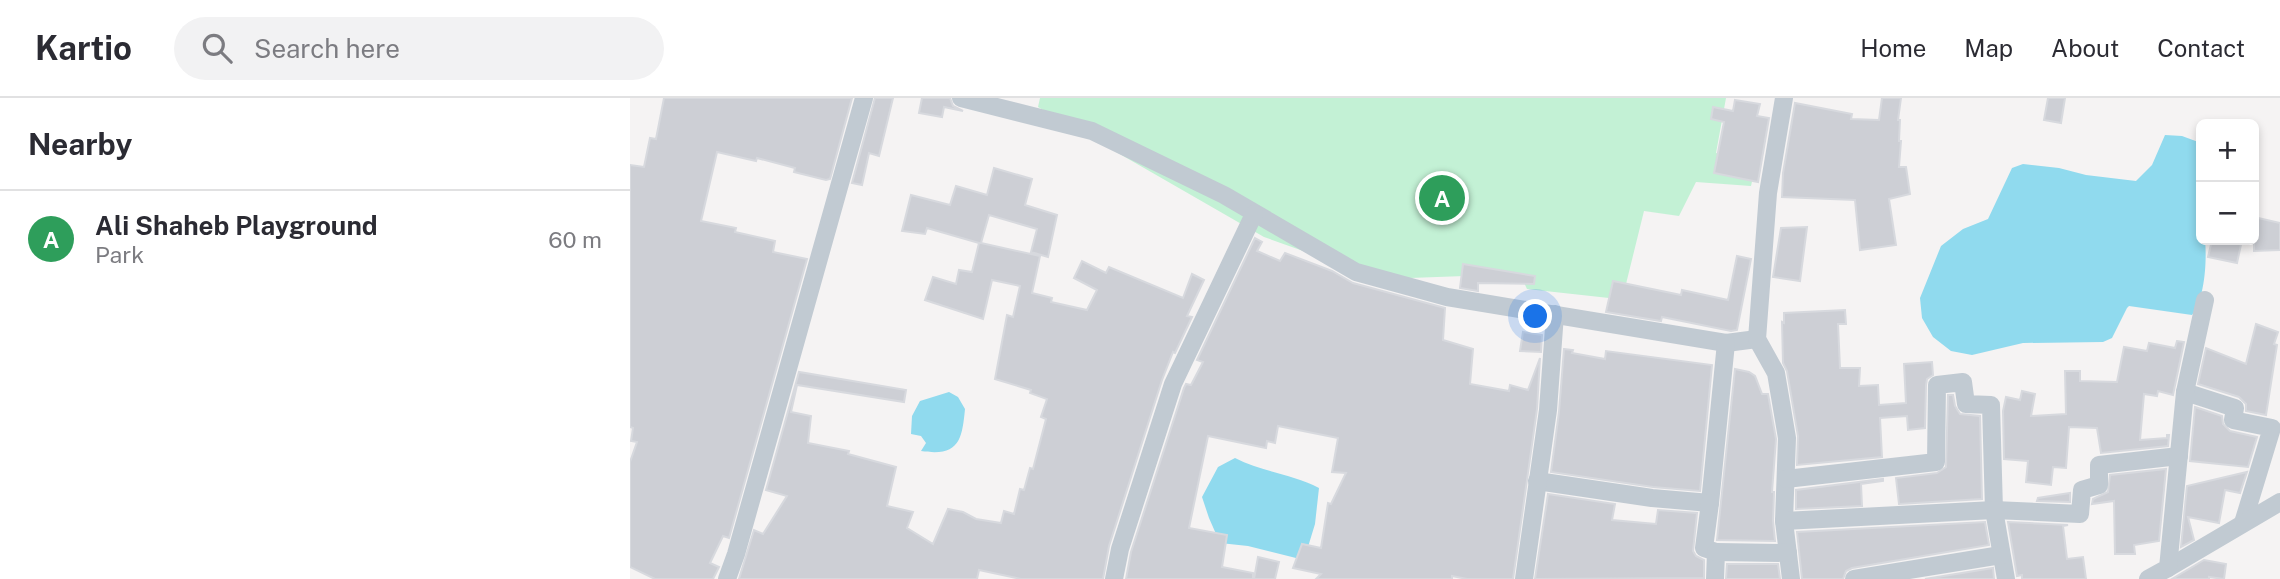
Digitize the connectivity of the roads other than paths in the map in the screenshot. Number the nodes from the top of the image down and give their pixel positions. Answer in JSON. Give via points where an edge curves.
{"nodes":[{"id":1,"x":864,"y":98,"type":"edge"},
{"id":2,"x":961,"y":98,"type":"edge"},
{"id":3,"x":1784,"y":98,"type":"edge"},
{"id":4,"x":1254,"y":214,"type":"junction"},
{"id":5,"x":2204,"y":300,"type":"dead end"},
{"id":6,"x":1555,"y":314,"type":"junction"},
{"id":7,"x":1758,"y":339,"type":"junction"},
{"id":8,"x":1726,"y":343,"type":"junction"},
{"id":9,"x":2185,"y":392,"type":"junction"},
{"id":10,"x":2179,"y":456,"type":"junction"},
{"id":11,"x":1786,"y":479,"type":"junction"},
{"id":12,"x":1537,"y":481,"type":"junction"},
{"id":13,"x":2280,"y":502,"type":"edge"},
{"id":14,"x":1710,"y":503,"type":"junction"},
{"id":15,"x":1994,"y":510,"type":"junction"},
{"id":16,"x":1784,"y":521,"type":"junction"},
{"id":17,"x":2243,"y":523,"type":"junction"},
{"id":18,"x":1716,"y":552,"type":"junction"},
{"id":19,"x":1788,"y":553,"type":"junction"},
{"id":20,"x":2001,"y":555,"type":"junction"},
{"id":21,"x":2168,"y":568,"type":"junction"},
{"id":22,"x":727,"y":579,"type":"edge"},
{"id":23,"x":1114,"y":579,"type":"edge"},
{"id":24,"x":1524,"y":579,"type":"edge"},
{"id":25,"x":1715,"y":579,"type":"edge"},
{"id":26,"x":1791,"y":579,"type":"edge"},
{"id":27,"x":1854,"y":579,"type":"edge"},
{"id":28,"x":2006,"y":579,"type":"edge"},
{"id":29,"x":2148,"y":579,"type":"edge"}],
"edges":[{"from":1,"to":22,"type":"street"},
{"from":2,"to":4,"type":"street","via":[[1092,131]]},
{"from":3,"to":7,"type":"street","via":[[1769,193]]},
{"from":4,"to":6,"type":"street","via":[[1356,272],[1447,297]]},
{"from":4,"to":23,"type":"street","via":[[1173,384],[1119,549]]},
{"from":5,"to":9,"type":"street"},
{"from":6,"to":8,"type":"street"},
{"from":6,"to":12,"type":"street"},
{"from":7,"to":8,"type":"street"},
{"from":7,"to":11,"type":"street","via":[[1776,373],[1787,438]]},
{"from":8,"to":14,"type":"street"},
{"from":9,"to":10,"type":"street"},
{"from":9,"to":17,"type":"street","via":[[2235,408],[2233,420],[2272,428]]},
{"from":10,"to":15,"type":"street","via":[[2099,465],[2099,485],[2082,490],[2080,514]]},
{"from":10,"to":21,"type":"street"},
{"from":11,"to":15,"type":"street","via":[[1937,462],[1937,385],[1964,382],[1966,404],[1991,405]]},
{"from":11,"to":16,"type":"street"},
{"from":12,"to":14,"type":"street"},
{"from":12,"to":24,"type":"street"},
{"from":13,"to":17,"type":"street"},
{"from":14,"to":18,"type":"street","via":[[1704,548]]},
{"from":15,"to":16,"type":"street"},
{"from":15,"to":20,"type":"street"},
{"from":16,"to":19,"type":"street"},
{"from":17,"to":21,"type":"street"},
{"from":18,"to":19,"type":"street"},
{"from":18,"to":25,"type":"street"},
{"from":19,"to":26,"type":"street"},
{"from":20,"to":27,"type":"street"},
{"from":20,"to":28,"type":"street"},
{"from":21,"to":29,"type":"street"}]}
